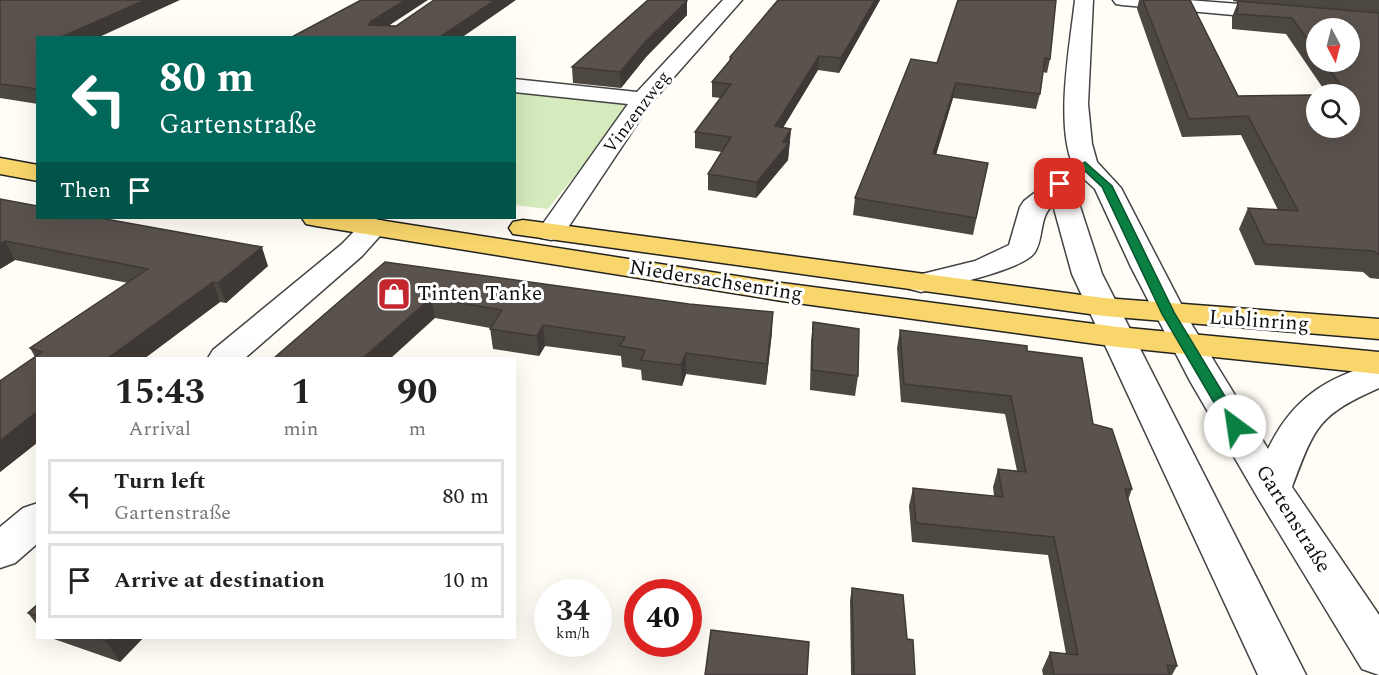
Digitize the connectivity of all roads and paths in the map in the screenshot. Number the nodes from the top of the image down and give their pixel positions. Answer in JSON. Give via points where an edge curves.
{"nodes":[{"id":1,"x":733,"y":0,"type":"edge"},
{"id":2,"x":1084,"y":0,"type":"edge"},
{"id":3,"x":1122,"y":0,"type":"edge"},
{"id":4,"x":1296,"y":14,"type":"edge"},
{"id":5,"x":516,"y":85,"type":"edge"},
{"id":6,"x":642,"y":99,"type":"junction"},
{"id":7,"x":0,"y":145,"type":"edge"},
{"id":8,"x":36,"y":151,"type":"edge"},
{"id":9,"x":1085,"y":165,"type":"junction"},
{"id":10,"x":0,"y":166,"type":"edge"},
{"id":11,"x":36,"y":173,"type":"edge"},
{"id":12,"x":1060,"y":184,"type":"junction"},
{"id":13,"x":322,"y":219,"type":"edge"},
{"id":14,"x":460,"y":219,"type":"edge"},
{"id":15,"x":374,"y":227,"type":"junction"},
{"id":16,"x":551,"y":232,"type":"junction"},
{"id":17,"x":921,"y":283,"type":"junction"},
{"id":18,"x":1168,"y":314,"type":"junction"},
{"id":19,"x":1111,"y":322,"type":"junction"},
{"id":20,"x":1379,"y":329,"type":"edge"},
{"id":21,"x":1186,"y":345,"type":"junction"},
{"id":22,"x":226,"y":357,"type":"edge"},
{"id":23,"x":1379,"y":363,"type":"edge"},
{"id":24,"x":1379,"y":374,"type":"edge"},
{"id":25,"x":1272,"y":488,"type":"junction"},
{"id":26,"x":36,"y":521,"type":"edge"},
{"id":27,"x":0,"y":551,"type":"edge"},
{"id":28,"x":1379,"y":654,"type":"edge"},
{"id":29,"x":1282,"y":675,"type":"edge"}],
"edges":[{"from":1,"to":6,"type":"street","name":"Vinzenzweg"},
{"from":2,"to":9,"type":"street","via":[[1078,95]]},
{"from":3,"to":4,"type":"street"},
{"from":5,"to":6,"type":"street"},
{"from":6,"to":16,"type":"street","name":"Vinzenzweg"},
{"from":7,"to":8,"type":"main road"},
{"from":9,"to":12,"type":"street"},
{"from":9,"to":18,"type":"street","name":"Gartenstraße","via":[[1107,186]]},
{"from":10,"to":11,"type":"main road"},
{"from":12,"to":17,"type":"street","via":[[1034,207],[1022,250],[985,267]]},
{"from":12,"to":19,"type":"street","via":[[1087,274]]},
{"from":13,"to":15,"type":"main road","name":"Niedersachsenring"},
{"from":14,"to":16,"type":"main road","name":"Niedersachsenring"},
{"from":15,"to":19,"type":"main road","name":"Niedersachsenring","via":[[782,292]]},
{"from":15,"to":22,"type":"street"},
{"from":16,"to":17,"type":"main road","name":"Niedersachsenring"},
{"from":17,"to":19,"type":"main road","name":"Niedersachsenring"},
{"from":18,"to":19,"type":"main road","name":"Lublinring"},
{"from":18,"to":20,"type":"main road","name":"Lublinring"},
{"from":18,"to":21,"type":"street","name":"Gartenstraße"},
{"from":19,"to":21,"type":"main road","name":"Lublinring"},
{"from":19,"to":29,"type":"street"},
{"from":21,"to":23,"type":"main road","name":"Lublinring"},
{"from":21,"to":25,"type":"street","name":"Gartenstraße"},
{"from":24,"to":25,"type":"street","via":[[1333,395],[1305,418]]},
{"from":25,"to":28,"type":"street","name":"Gartenstraße"},
{"from":26,"to":27,"type":"street"}]}
